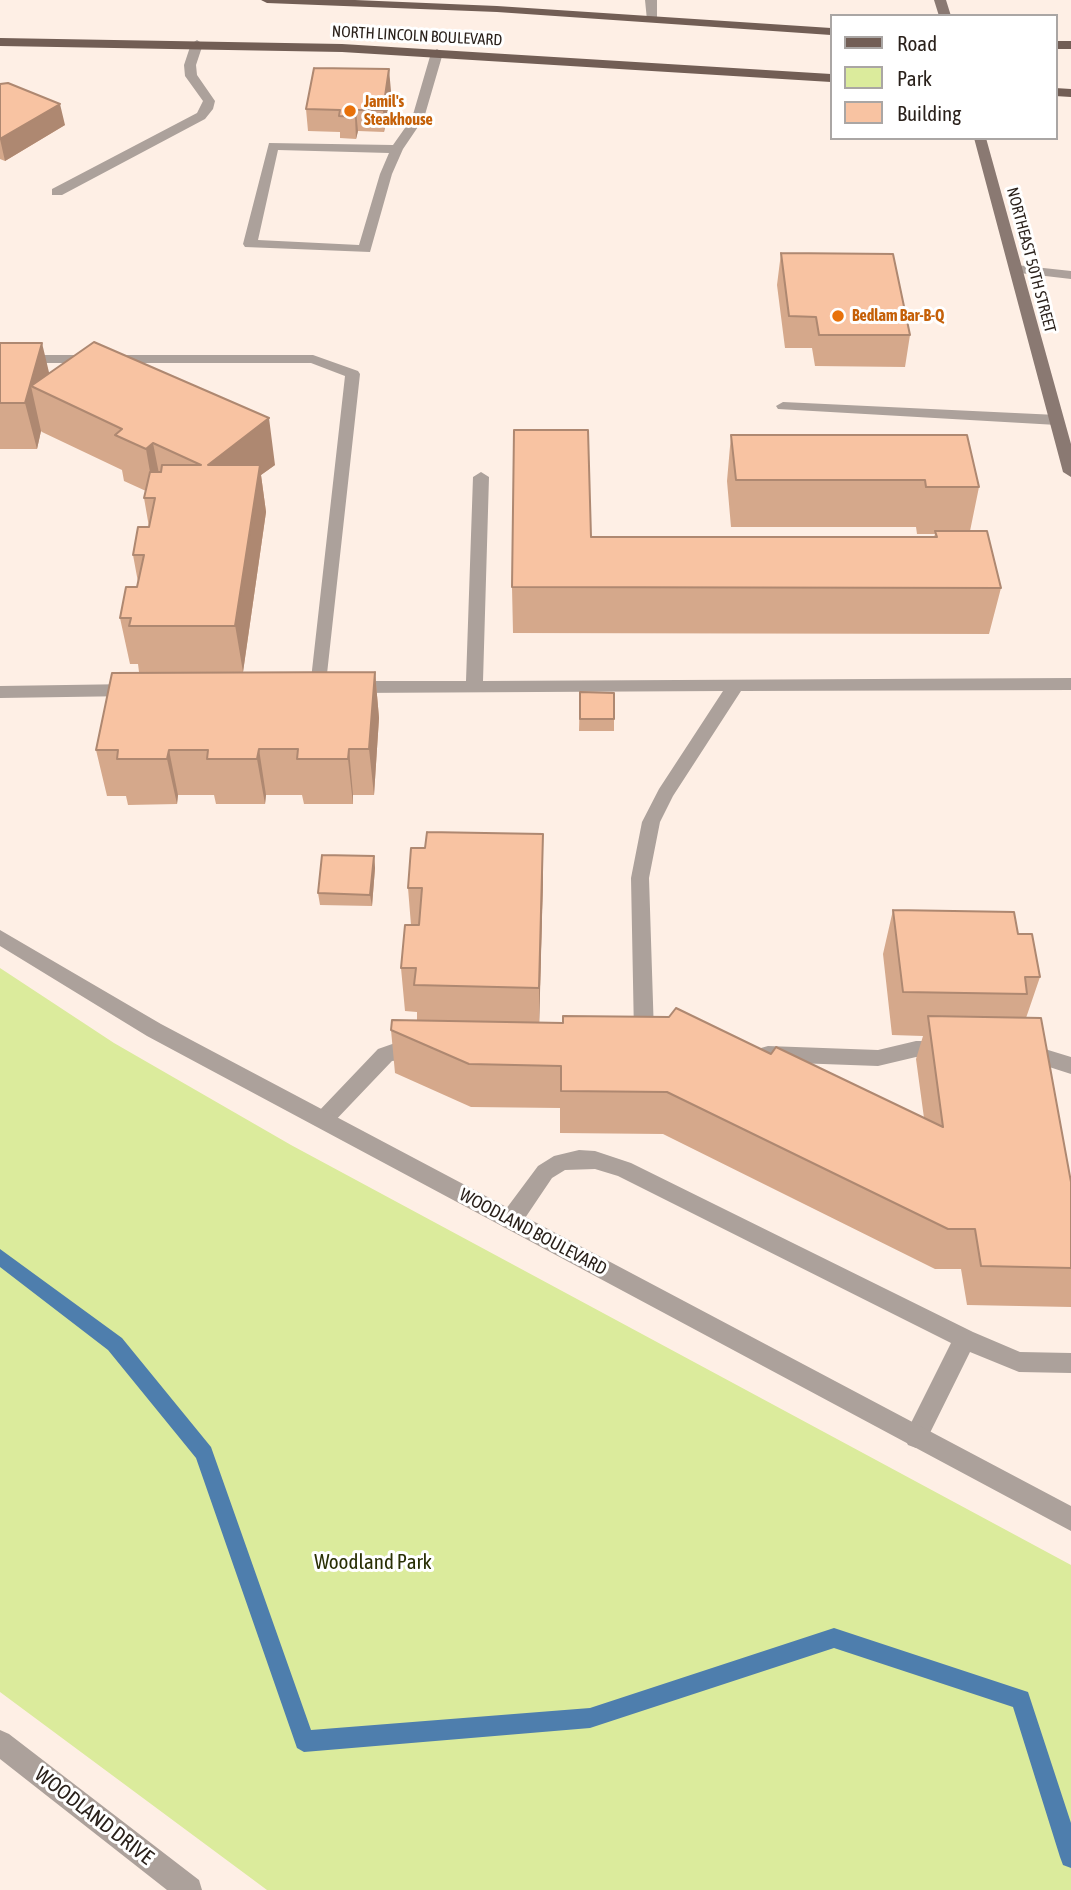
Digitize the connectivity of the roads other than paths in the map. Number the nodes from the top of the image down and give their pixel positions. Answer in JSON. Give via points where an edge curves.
{"nodes":[{"id":1,"x":267,"y":0,"type":"edge"},
{"id":2,"x":651,"y":0,"type":"edge"},
{"id":3,"x":455,"y":3,"type":"edge"},
{"id":4,"x":653,"y":20,"type":"junction"},
{"id":5,"x":830,"y":32,"type":"edge"},
{"id":6,"x":0,"y":42,"type":"edge"},
{"id":7,"x":197,"y":44,"type":"junction"},
{"id":8,"x":437,"y":53,"type":"junction"},
{"id":9,"x":830,"y":78,"type":"edge"},
{"id":10,"x":981,"y":140,"type":"edge"},
{"id":11,"x":397,"y":149,"type":"junction"},
{"id":12,"x":57,"y":192,"type":"dead end"},
{"id":13,"x":1016,"y":269,"type":"junction"},
{"id":14,"x":1071,"y":275,"type":"edge"},
{"id":15,"x":0,"y":359,"type":"edge"},
{"id":16,"x":313,"y":359,"type":"joint"},
{"id":17,"x":783,"y":406,"type":"dead end"},
{"id":18,"x":1057,"y":420,"type":"junction"},
{"id":19,"x":1071,"y":471,"type":"edge"},
{"id":20,"x":481,"y":477,"type":"dead end"},
{"id":21,"x":1071,"y":684,"type":"edge"},
{"id":22,"x":474,"y":686,"type":"junction"},
{"id":23,"x":735,"y":687,"type":"junction"},
{"id":24,"x":153,"y":690,"type":"edge"},
{"id":25,"x":0,"y":692,"type":"edge"},
{"id":26,"x":0,"y":937,"type":"edge"},
{"id":27,"x":666,"y":1035,"type":"edge"},
{"id":28,"x":967,"y":1049,"type":"edge"},
{"id":29,"x":440,"y":1050,"type":"edge"},
{"id":30,"x":1006,"y":1050,"type":"edge"},
{"id":31,"x":753,"y":1054,"type":"edge"},
{"id":32,"x":1071,"y":1066,"type":"edge"},
{"id":33,"x":324,"y":1119,"type":"junction"},
{"id":34,"x":511,"y":1220,"type":"junction"},
{"id":35,"x":965,"y":1339,"type":"junction"},
{"id":36,"x":1071,"y":1363,"type":"edge"},
{"id":37,"x":916,"y":1437,"type":"junction"},
{"id":38,"x":1071,"y":1519,"type":"edge"},
{"id":39,"x":0,"y":1743,"type":"edge"},
{"id":40,"x":189,"y":1890,"type":"edge"}],
"edges":[{"from":1,"to":3,"type":"main road","name":"NORTH LINCOLN BOULEVARD"},
{"from":2,"to":4,"type":"street"},
{"from":3,"to":4,"type":"main road","name":"NORTH LINCOLN BOULEVARD"},
{"from":4,"to":5,"type":"main road","name":"NORTH LINCOLN BOULEVARD"},
{"from":6,"to":7,"type":"main road","name":"NORTH LINCOLN BOULEVARD"},
{"from":7,"to":8,"type":"main road","name":"NORTH LINCOLN BOULEVARD"},
{"from":7,"to":12,"type":"street","via":[[191,76],[209,101],[201,116]]},
{"from":8,"to":9,"type":"main road","name":"NORTH LINCOLN BOULEVARD"},
{"from":8,"to":11,"type":"street","via":[[418,118]]},
{"from":10,"to":13,"type":"main road","name":"NORTHEAST 50TH STREET"},
{"from":11,"to":11,"type":"street","via":[[365,249],[250,244],[273,146]]},
{"from":13,"to":14,"type":"street"},
{"from":13,"to":18,"type":"main road","name":"NORTHEAST 50TH STREET"},
{"from":15,"to":16,"type":"lane"},
{"from":16,"to":22,"type":"street","via":[[353,374],[312,688]]},
{"from":17,"to":18,"type":"street"},
{"from":18,"to":19,"type":"main road","name":"NORTHEAST 50TH STREET"},
{"from":20,"to":22,"type":"street"},
{"from":21,"to":23,"type":"street"},
{"from":22,"to":23,"type":"street"},
{"from":23,"to":27,"type":"street","via":[[651,822],[640,878],[638,1036]]},
{"from":24,"to":25,"type":"street"},
{"from":26,"to":33,"type":"street","name":"WOODLAND BOULEVARD","via":[[154,1030]]},
{"from":28,"to":31,"type":"street","via":[[916,1049],[878,1058]]},
{"from":29,"to":33,"type":"street","via":[[398,1050],[385,1055]]},
{"from":30,"to":32,"type":"street","via":[[1031,1051]]},
{"from":33,"to":34,"type":"street","name":"WOODLAND BOULEVARD"},
{"from":34,"to":35,"type":"street","via":[[545,1172],[561,1162],[595,1160],[624,1169]]},
{"from":34,"to":37,"type":"street","name":"WOODLAND BOULEVARD"},
{"from":35,"to":36,"type":"street","via":[[1019,1362]]},
{"from":35,"to":37,"type":"street"},
{"from":37,"to":38,"type":"street","name":"WOODLAND BOULEVARD"},
{"from":39,"to":40,"type":"street","name":"WOODLAND DRIVE"}]}
